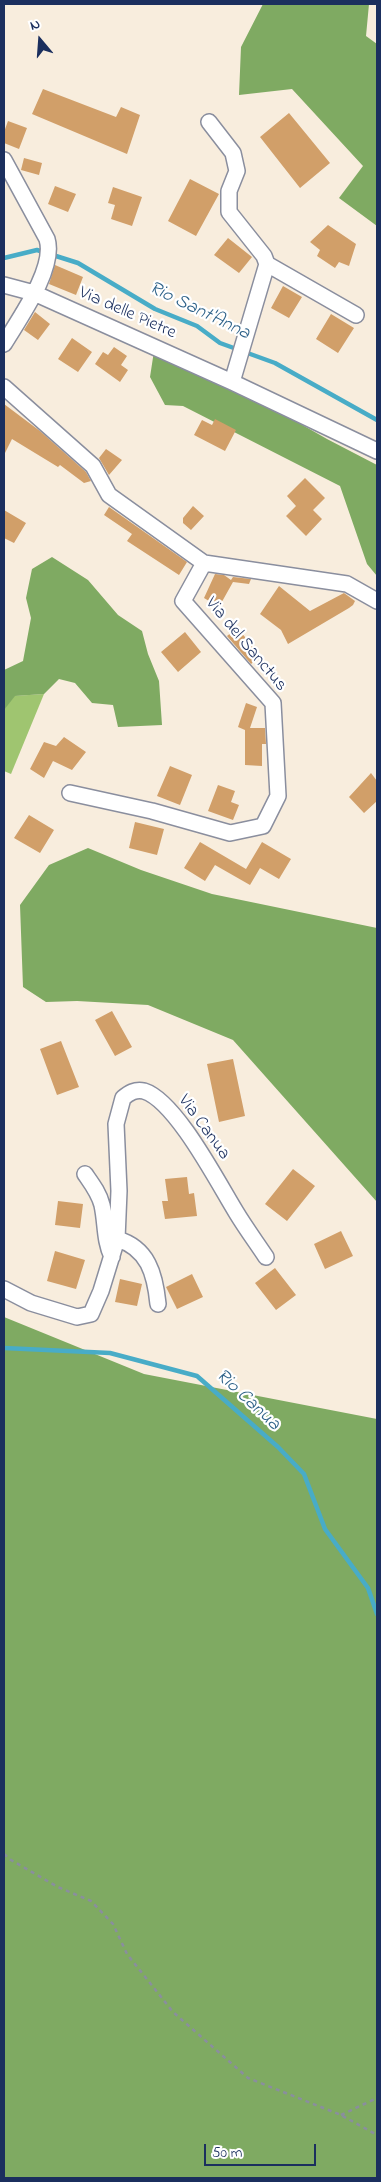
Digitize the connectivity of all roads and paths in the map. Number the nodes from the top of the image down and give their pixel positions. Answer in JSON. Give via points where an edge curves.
{"nodes":[{"id":1,"x":209,"y":122,"type":"dead end"},
{"id":2,"x":4,"y":160,"type":"edge"},
{"id":3,"x":267,"y":264,"type":"junction"},
{"id":4,"x":4,"y":285,"type":"edge"},
{"id":5,"x":34,"y":293,"type":"junction"},
{"id":6,"x":356,"y":315,"type":"dead end"},
{"id":7,"x":4,"y":344,"type":"edge"},
{"id":8,"x":234,"y":377,"type":"junction"},
{"id":9,"x":4,"y":387,"type":"edge"},
{"id":10,"x":377,"y":451,"type":"edge"},
{"id":11,"x":204,"y":563,"type":"junction"},
{"id":12,"x":377,"y":601,"type":"edge"},
{"id":13,"x":70,"y":793,"type":"dead end"},
{"id":14,"x":84,"y":1174,"type":"dead end"},
{"id":15,"x":117,"y":1239,"type":"junction"},
{"id":16,"x":112,"y":1257,"type":"junction"},
{"id":17,"x":266,"y":1257,"type":"dead end"},
{"id":18,"x":4,"y":1289,"type":"edge"},
{"id":19,"x":158,"y":1304,"type":"dead end"},
{"id":20,"x":4,"y":1854,"type":"edge"},
{"id":21,"x":377,"y":2098,"type":"edge"},
{"id":22,"x":341,"y":2116,"type":"junction"},
{"id":23,"x":377,"y":2135,"type":"edge"}],
"edges":[{"from":1,"to":3,"type":"street","via":[[234,153],[237,171],[229,191],[229,212]]},
{"from":2,"to":5,"type":"street","via":[[50,247]]},
{"from":3,"to":6,"type":"street"},
{"from":3,"to":8,"type":"street"},
{"from":4,"to":5,"type":"street","name":"Via delle Pietre"},
{"from":5,"to":7,"type":"street"},
{"from":5,"to":8,"type":"street","name":"Via delle Pietre"},
{"from":8,"to":10,"type":"street","name":"Via delle Pietre"},
{"from":9,"to":11,"type":"street","via":[[93,466],[109,495]]},
{"from":11,"to":12,"type":"street","via":[[347,584]]},
{"from":11,"to":13,"type":"street","name":"Via del Sanctus","via":[[183,601],[273,703],[278,796],[263,826],[230,833]]},
{"from":14,"to":16,"type":"street","via":[[96,1189],[102,1206],[106,1244]]},
{"from":15,"to":16,"type":"street","name":"Via Canua"},
{"from":15,"to":17,"type":"street","name":"Via Canua","via":[[116,1124],[123,1098],[133,1091],[144,1091],[166,1106],[203,1156]]},
{"from":15,"to":19,"type":"street","via":[[146,1256]]},
{"from":16,"to":18,"type":"street","name":"Via Canua","via":[[91,1314],[76,1317],[31,1303]]},
{"from":20,"to":22,"type":"path","via":[[58,1887],[91,1901],[113,1924],[127,1954],[173,2012],[248,2078]]},
{"from":21,"to":22,"type":"path"},
{"from":22,"to":23,"type":"path"}]}
